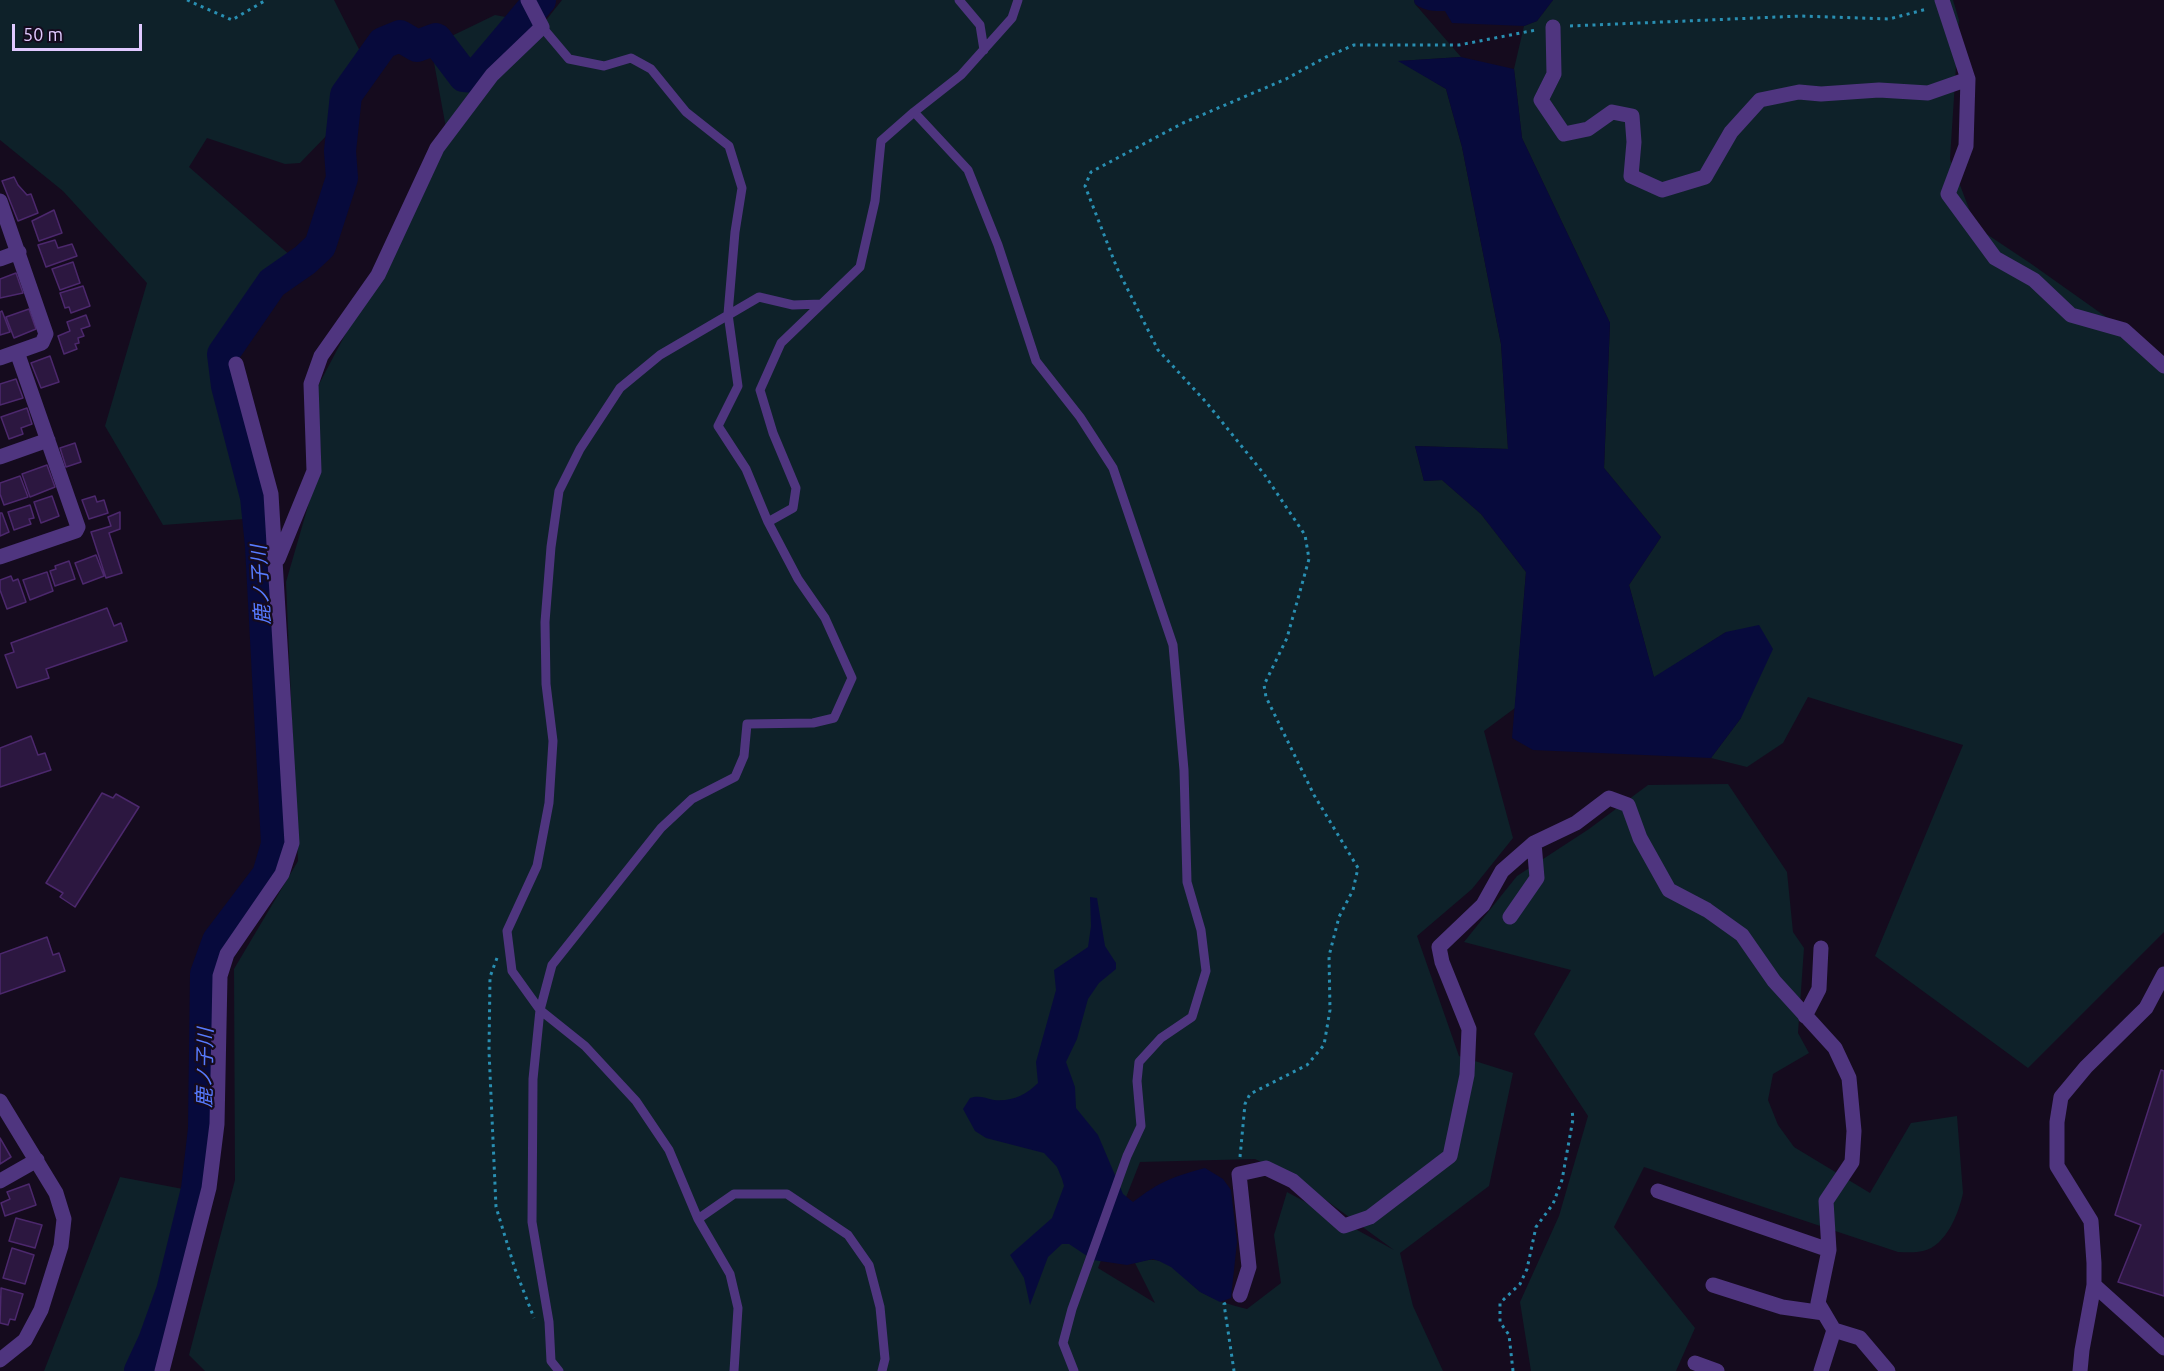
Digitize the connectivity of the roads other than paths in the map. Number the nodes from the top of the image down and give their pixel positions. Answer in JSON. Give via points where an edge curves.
{"nodes":[{"id":1,"x":528,"y":0,"type":"edge"},
{"id":2,"x":959,"y":0,"type":"edge"},
{"id":3,"x":1018,"y":0,"type":"edge"},
{"id":4,"x":1943,"y":2,"type":"edge"},
{"id":5,"x":542,"y":27,"type":"junction"},
{"id":6,"x":1553,"y":27,"type":"road end"},
{"id":7,"x":984,"y":50,"type":"junction"},
{"id":8,"x":1968,"y":79,"type":"junction"},
{"id":9,"x":915,"y":112,"type":"junction"},
{"id":10,"x":0,"y":201,"type":"edge"},
{"id":11,"x":18,"y":252,"type":"junction"},
{"id":12,"x":0,"y":259,"type":"edge"},
{"id":13,"x":821,"y":304,"type":"junction"},
{"id":14,"x":728,"y":314,"type":"junction"},
{"id":15,"x":16,"y":352,"type":"junction"},
{"id":16,"x":0,"y":358,"type":"edge"},
{"id":17,"x":236,"y":364,"type":"dead end"},
{"id":18,"x":2164,"y":366,"type":"edge"},
{"id":19,"x":48,"y":440,"type":"junction"},
{"id":20,"x":0,"y":457,"type":"edge"},
{"id":21,"x":768,"y":522,"type":"junction"},
{"id":22,"x":0,"y":557,"type":"edge"},
{"id":23,"x":276,"y":565,"type":"junction"},
{"id":24,"x":1534,"y":843,"type":"junction"},
{"id":25,"x":1510,"y":917,"type":"dead end"},
{"id":26,"x":1821,"y":948,"type":"dead end"},
{"id":27,"x":2164,"y":974,"type":"edge"},
{"id":28,"x":540,"y":1010,"type":"junction"},
{"id":29,"x":1805,"y":1016,"type":"junction"},
{"id":30,"x":0,"y":1101,"type":"edge"},
{"id":31,"x":37,"y":1160,"type":"junction"},
{"id":32,"x":0,"y":1182,"type":"edge"},
{"id":33,"x":1658,"y":1191,"type":"dead end"},
{"id":34,"x":698,"y":1219,"type":"junction"},
{"id":35,"x":1829,"y":1250,"type":"junction"},
{"id":36,"x":1713,"y":1285,"type":"dead end"},
{"id":37,"x":2094,"y":1285,"type":"junction"},
{"id":38,"x":1240,"y":1295,"type":"road end"},
{"id":39,"x":1824,"y":1312,"type":"junction"},
{"id":40,"x":1834,"y":1330,"type":"junction"},
{"id":41,"x":2164,"y":1348,"type":"edge"},
{"id":42,"x":0,"y":1360,"type":"edge"},
{"id":43,"x":1695,"y":1363,"type":"dead end"},
{"id":44,"x":162,"y":1371,"type":"edge"},
{"id":45,"x":559,"y":1371,"type":"edge"},
{"id":46,"x":734,"y":1371,"type":"edge"},
{"id":47,"x":882,"y":1371,"type":"edge"},
{"id":48,"x":1074,"y":1371,"type":"edge"},
{"id":49,"x":1717,"y":1371,"type":"edge"},
{"id":50,"x":1821,"y":1371,"type":"edge"},
{"id":51,"x":1888,"y":1371,"type":"edge"},
{"id":52,"x":2080,"y":1371,"type":"edge"}],
"edges":[{"from":1,"to":5,"type":"street"},
{"from":2,"to":7,"type":"lane","via":[[980,25]]},
{"from":3,"to":7,"type":"lane","via":[[1012,18]]},
{"from":4,"to":8,"type":"street"},
{"from":5,"to":14,"type":"lane","via":[[569,59],[604,66],[631,58],[651,69],[686,112],[729,146],[742,188]]},
{"from":5,"to":23,"type":"street","via":[[492,75],[436,148],[378,276],[321,356],[311,384],[314,471]]},
{"from":6,"to":8,"type":"street","via":[[1554,75],[1541,100],[1564,134],[1588,129],[1612,112],[1632,116],[1631,176],[1662,190],[1705,177],[1731,132],[1760,100],[1799,92],[1928,93]]},
{"from":7,"to":9,"type":"lane","via":[[962,75]]},
{"from":8,"to":18,"type":"street","via":[[1966,146],[1948,194],[1995,258],[2034,280],[2071,315],[2124,330]]},
{"from":9,"to":13,"type":"lane","via":[[881,141],[875,201],[860,267]]},
{"from":9,"to":48,"type":"lane","via":[[968,170],[998,245],[1036,361],[1080,417],[1113,468],[1173,645],[1184,770],[1187,882],[1202,930],[1206,971],[1192,1017],[1161,1038],[1140,1062],[1137,1081],[1141,1126],[1063,1342]]},
{"from":10,"to":11,"type":"street"},
{"from":11,"to":12,"type":"street"},
{"from":11,"to":15,"type":"street","via":[[46,334],[42,343]]},
{"from":13,"to":14,"type":"lane","via":[[793,305],[759,297]]},
{"from":13,"to":21,"type":"lane","via":[[781,343],[760,390],[796,488],[794,508]]},
{"from":14,"to":21,"type":"lane","via":[[738,386],[718,426],[746,468]]},
{"from":14,"to":28,"type":"lane","via":[[660,355],[620,388],[580,449],[559,492],[545,622],[546,684],[553,741],[549,804],[537,866],[507,931],[512,971]]},
{"from":15,"to":16,"type":"street"},
{"from":15,"to":19,"type":"street"},
{"from":17,"to":23,"type":"street","via":[[271,494]]},
{"from":19,"to":20,"type":"street"},
{"from":19,"to":22,"type":"street","via":[[78,527],[76,531]]},
{"from":21,"to":28,"type":"lane","via":[[798,579],[825,618],[852,678],[834,718],[813,723],[747,724],[744,756],[735,777],[692,799],[661,828],[552,964]]},
{"from":23,"to":44,"type":"street","via":[[292,843],[282,874],[226,954],[220,976],[217,1124],[209,1188]]},
{"from":24,"to":25,"type":"street","via":[[1537,878]]},
{"from":24,"to":29,"type":"street","via":[[1575,824],[1609,798],[1628,805],[1640,838],[1669,890],[1742,935]]},
{"from":24,"to":38,"type":"street","via":[[1502,871],[1483,905],[1439,947],[1469,1029],[1467,1075],[1450,1156],[1370,1217],[1344,1226],[1293,1182],[1266,1168],[1239,1174],[1249,1266]]},
{"from":26,"to":29,"type":"street","via":[[1819,990]]},
{"from":27,"to":37,"type":"street","via":[[2146,1008],[2061,1097],[2057,1166],[2091,1221]]},
{"from":28,"to":34,"type":"lane","via":[[585,1046],[636,1101],[669,1150]]},
{"from":28,"to":45,"type":"lane","via":[[533,1079],[532,1222],[549,1322],[551,1361]]},
{"from":29,"to":35,"type":"street","via":[[1835,1048],[1849,1078],[1854,1131],[1852,1162],[1826,1201]]},
{"from":30,"to":31,"type":"street"},
{"from":31,"to":32,"type":"street"},
{"from":31,"to":42,"type":"street","via":[[56,1193],[64,1218],[61,1246],[42,1310],[25,1340]]},
{"from":33,"to":35,"type":"street"},
{"from":34,"to":46,"type":"lane","via":[[730,1274],[738,1308]]},
{"from":34,"to":47,"type":"lane","via":[[734,1194],[787,1194],[848,1235],[869,1265],[880,1307],[885,1359]]},
{"from":35,"to":39,"type":"street","via":[[1818,1303]]},
{"from":36,"to":39,"type":"street","via":[[1782,1307]]},
{"from":37,"to":41,"type":"street"},
{"from":37,"to":52,"type":"street"},
{"from":39,"to":40,"type":"street"},
{"from":40,"to":50,"type":"street"},
{"from":40,"to":51,"type":"street","via":[[1860,1338]]},
{"from":43,"to":49,"type":"street"}]}
